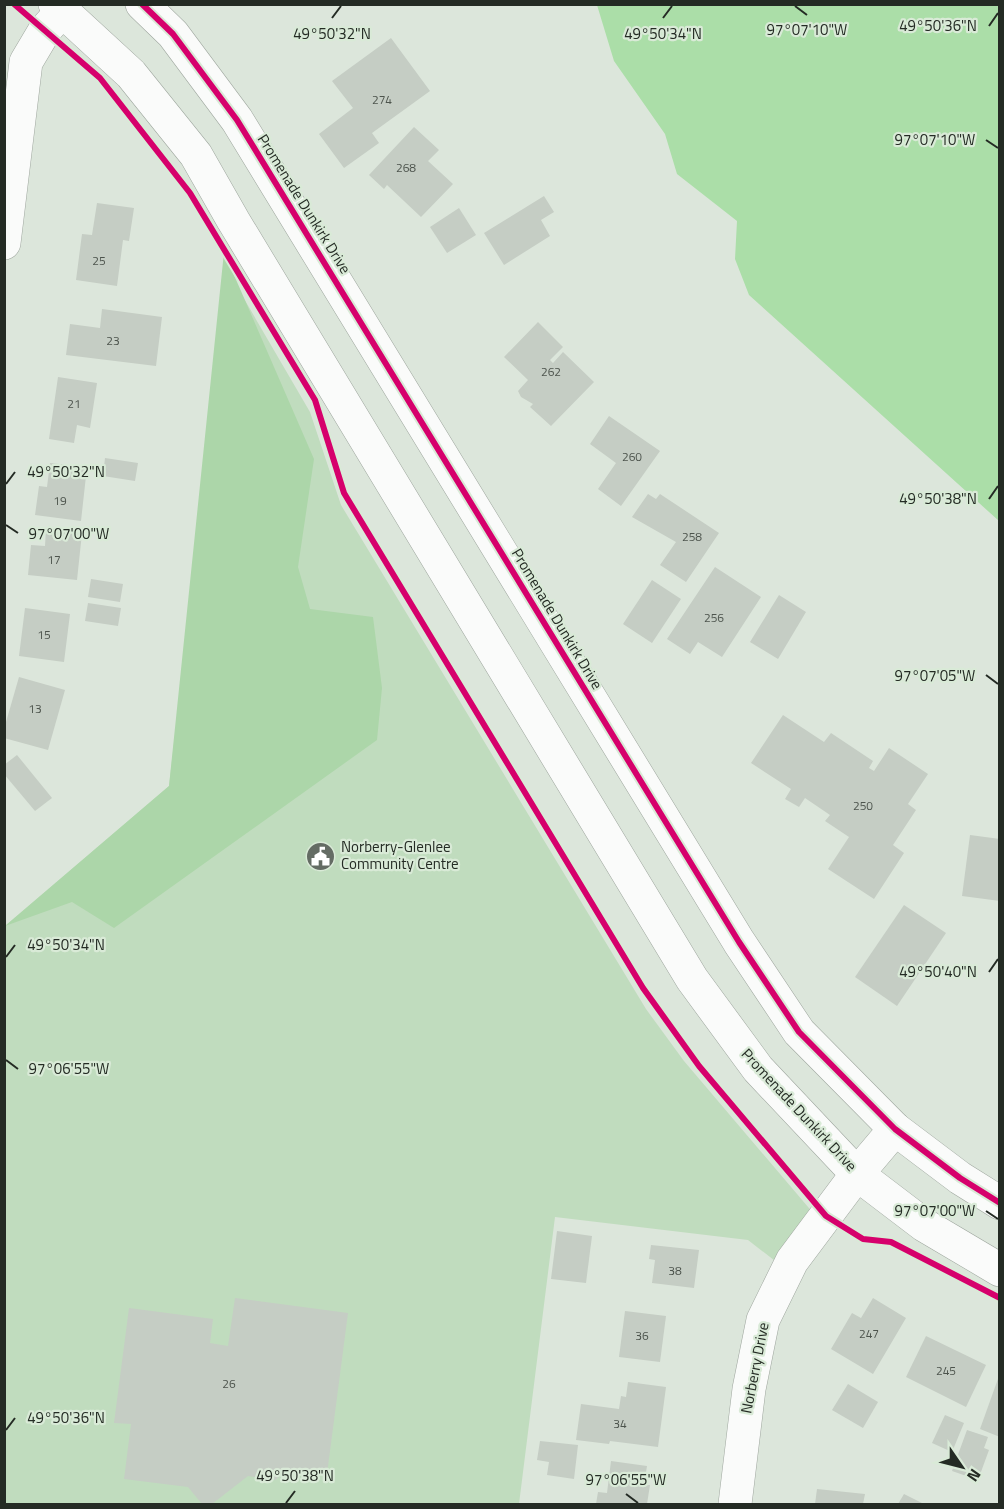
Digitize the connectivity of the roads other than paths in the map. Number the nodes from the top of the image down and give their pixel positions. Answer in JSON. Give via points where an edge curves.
{"nodes":[{"id":1,"x":142,"y":4,"type":"edge"},
{"id":2,"x":59,"y":7,"type":"edge"},
{"id":3,"x":4,"y":243,"type":"edge"},
{"id":4,"x":895,"y":1129,"type":"junction"},
{"id":5,"x":857,"y":1174,"type":"junction"},
{"id":6,"x":999,"y":1203,"type":"edge"},
{"id":7,"x":999,"y":1270,"type":"edge"},
{"id":8,"x":735,"y":1504,"type":"edge"}],
"edges":[{"from":1,"to":4,"type":"main road","name":"Promenade Dunkirk Drive","via":[[173,34],[237,120],[799,1032]]},
{"from":2,"to":3,"type":"main road","via":[[26,62]]},
{"from":2,"to":5,"type":"main road","name":"Promenade Dunkirk Drive","via":[[131,74],[196,155],[692,979],[758,1069]]},
{"from":4,"to":5,"type":"main road","name":"Norberry Drive"},
{"from":4,"to":6,"type":"main road","name":"Promenade Dunkirk Drive"},
{"from":5,"to":7,"type":"main road","name":"Promenade Dunkirk Drive","via":[[924,1225]]},
{"from":5,"to":8,"type":"main road","name":"Norberry Drive","via":[[792,1261],[763,1320],[748,1389]]}]}
